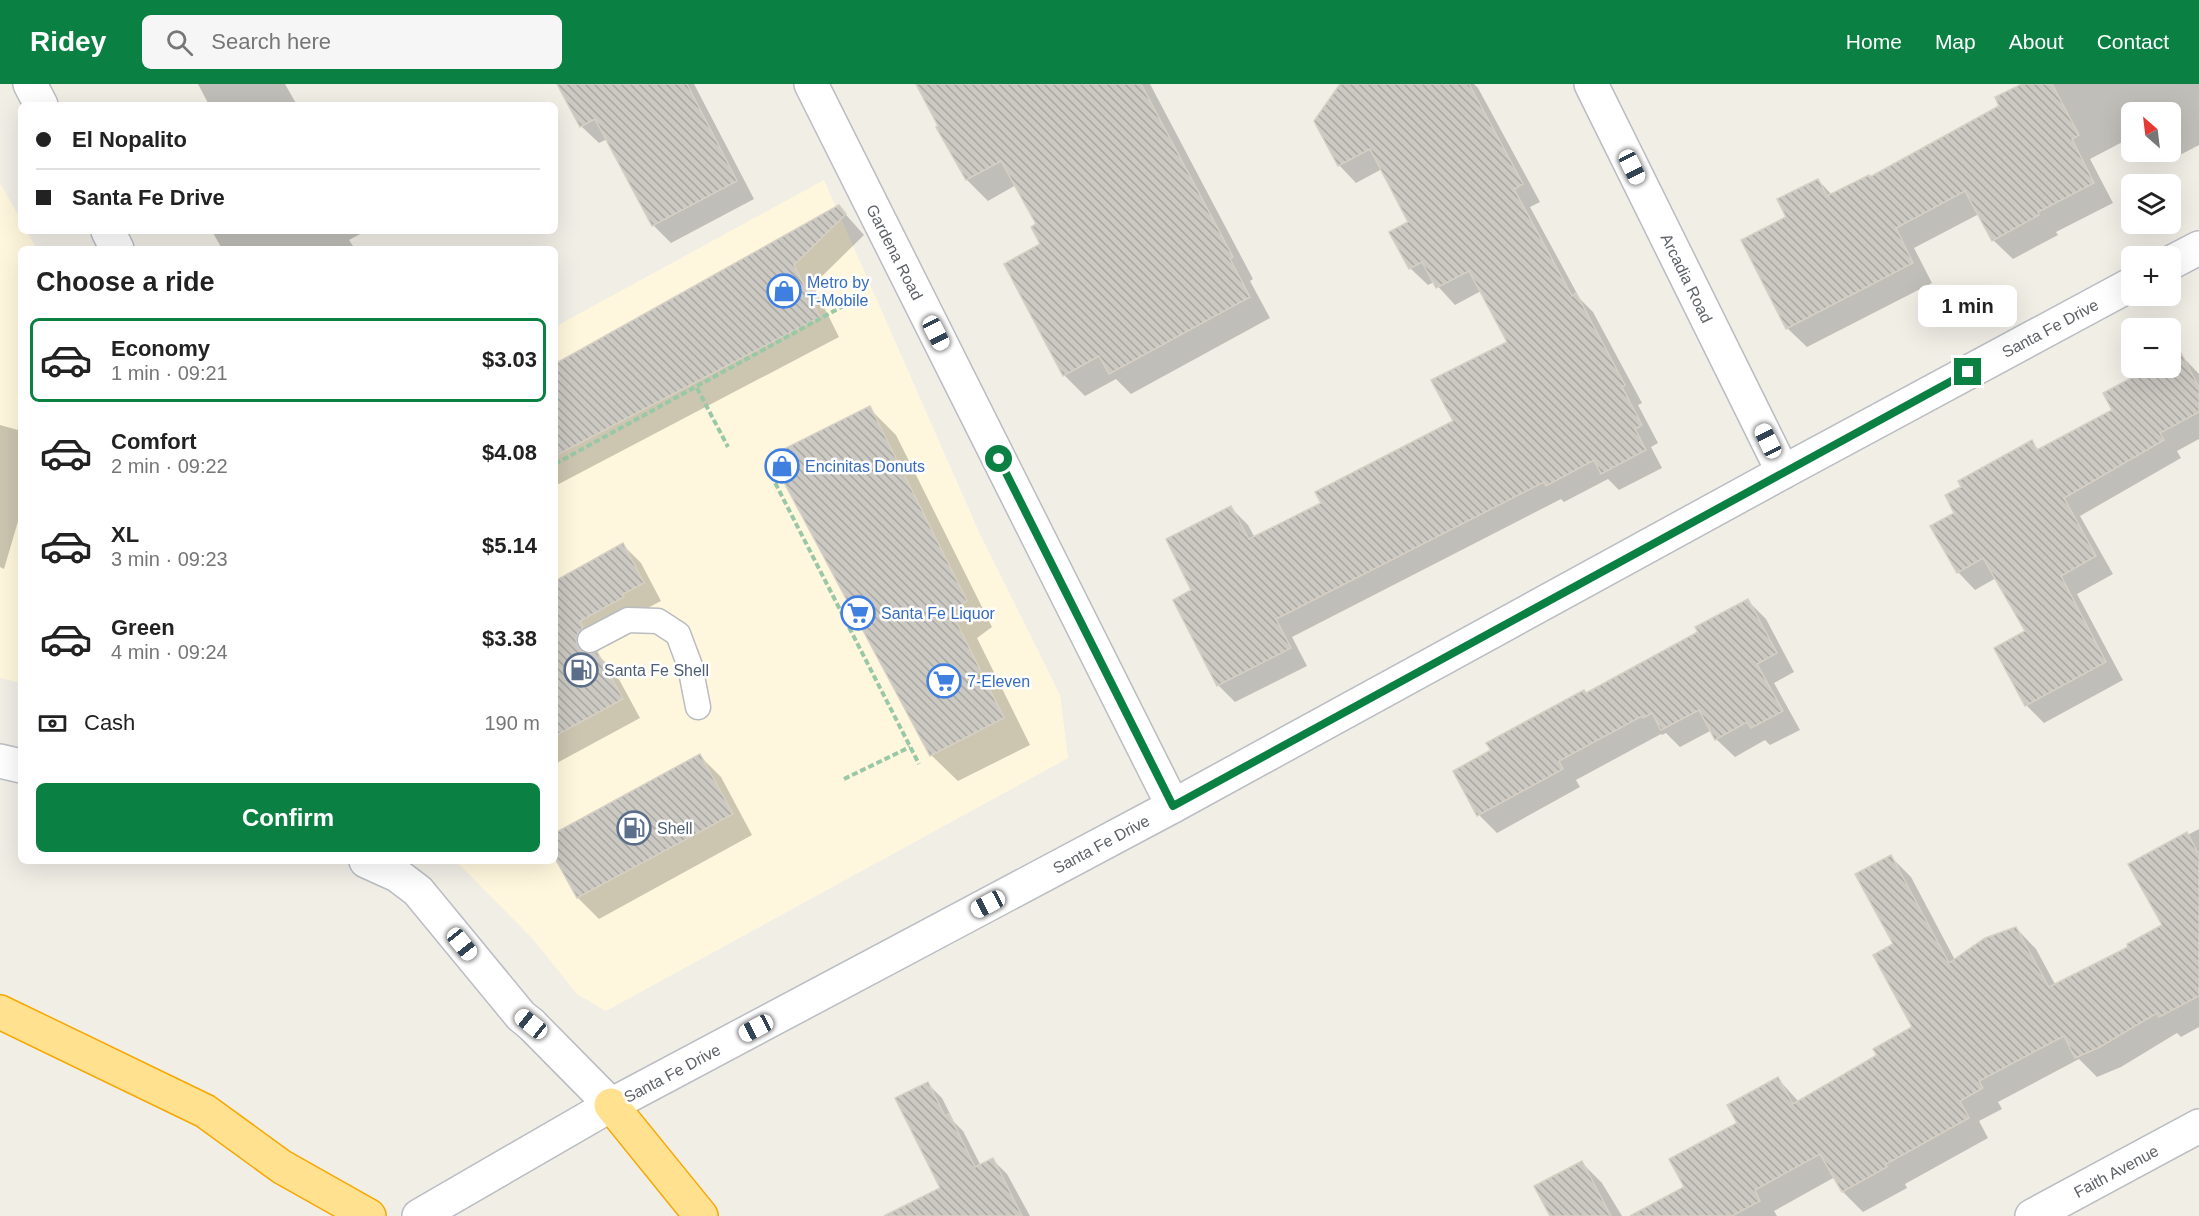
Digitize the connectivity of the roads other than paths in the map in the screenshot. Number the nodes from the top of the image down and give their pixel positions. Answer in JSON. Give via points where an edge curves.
{"nodes":[{"id":1,"x":30,"y":84,"type":"edge"},
{"id":2,"x":811,"y":84,"type":"edge"},
{"id":3,"x":1591,"y":84,"type":"edge"},
{"id":4,"x":39,"y":102,"type":"edge"},
{"id":5,"x":2199,"y":248,"type":"edge"},
{"id":6,"x":2181,"y":257,"type":"edge"},
{"id":7,"x":2121,"y":290,"type":"edge"},
{"id":8,"x":1783,"y":472,"type":"junction"},
{"id":9,"x":590,"y":640,"type":"dead end"},
{"id":10,"x":698,"y":707,"type":"dead end"},
{"id":11,"x":0,"y":761,"type":"edge"},
{"id":12,"x":18,"y":765,"type":"edge"},
{"id":13,"x":1173,"y":806,"type":"junction"},
{"id":14,"x":373,"y":864,"type":"edge"},
{"id":15,"x":0,"y":1012,"type":"edge"},
{"id":16,"x":611,"y":1106,"type":"junction"},
{"id":17,"x":2199,"y":1126,"type":"edge"},
{"id":18,"x":369,"y":1216,"type":"edge"},
{"id":19,"x":419,"y":1216,"type":"edge"},
{"id":20,"x":701,"y":1216,"type":"edge"},
{"id":21,"x":2032,"y":1216,"type":"edge"}],
"edges":[{"from":1,"to":4,"type":"main road"},
{"from":2,"to":13,"type":"main road","name":"Gardena Road"},
{"from":3,"to":8,"type":"main road","name":"Arcadia Road"},
{"from":5,"to":6,"type":"main road"},
{"from":7,"to":8,"type":"main road","name":"Santa Fe Drive"},
{"from":8,"to":13,"type":"main road","name":"Santa Fe Drive"},
{"from":9,"to":10,"type":"lane","via":[[628,620],[658,621],[678,634],[690,666]]},
{"from":11,"to":12,"type":"main road"},
{"from":13,"to":16,"type":"main road","name":"Santa Fe Drive"},
{"from":14,"to":16,"type":"main road","via":[[398,875],[418,891],[521,1016]]},
{"from":15,"to":18,"type":"highway","via":[[205,1111],[282,1167]]},
{"from":16,"to":19,"type":"main road","name":"Santa Fe Drive"},
{"from":16,"to":20,"type":"highway"},
{"from":17,"to":21,"type":"main road","name":"Faith Avenue"}]}
